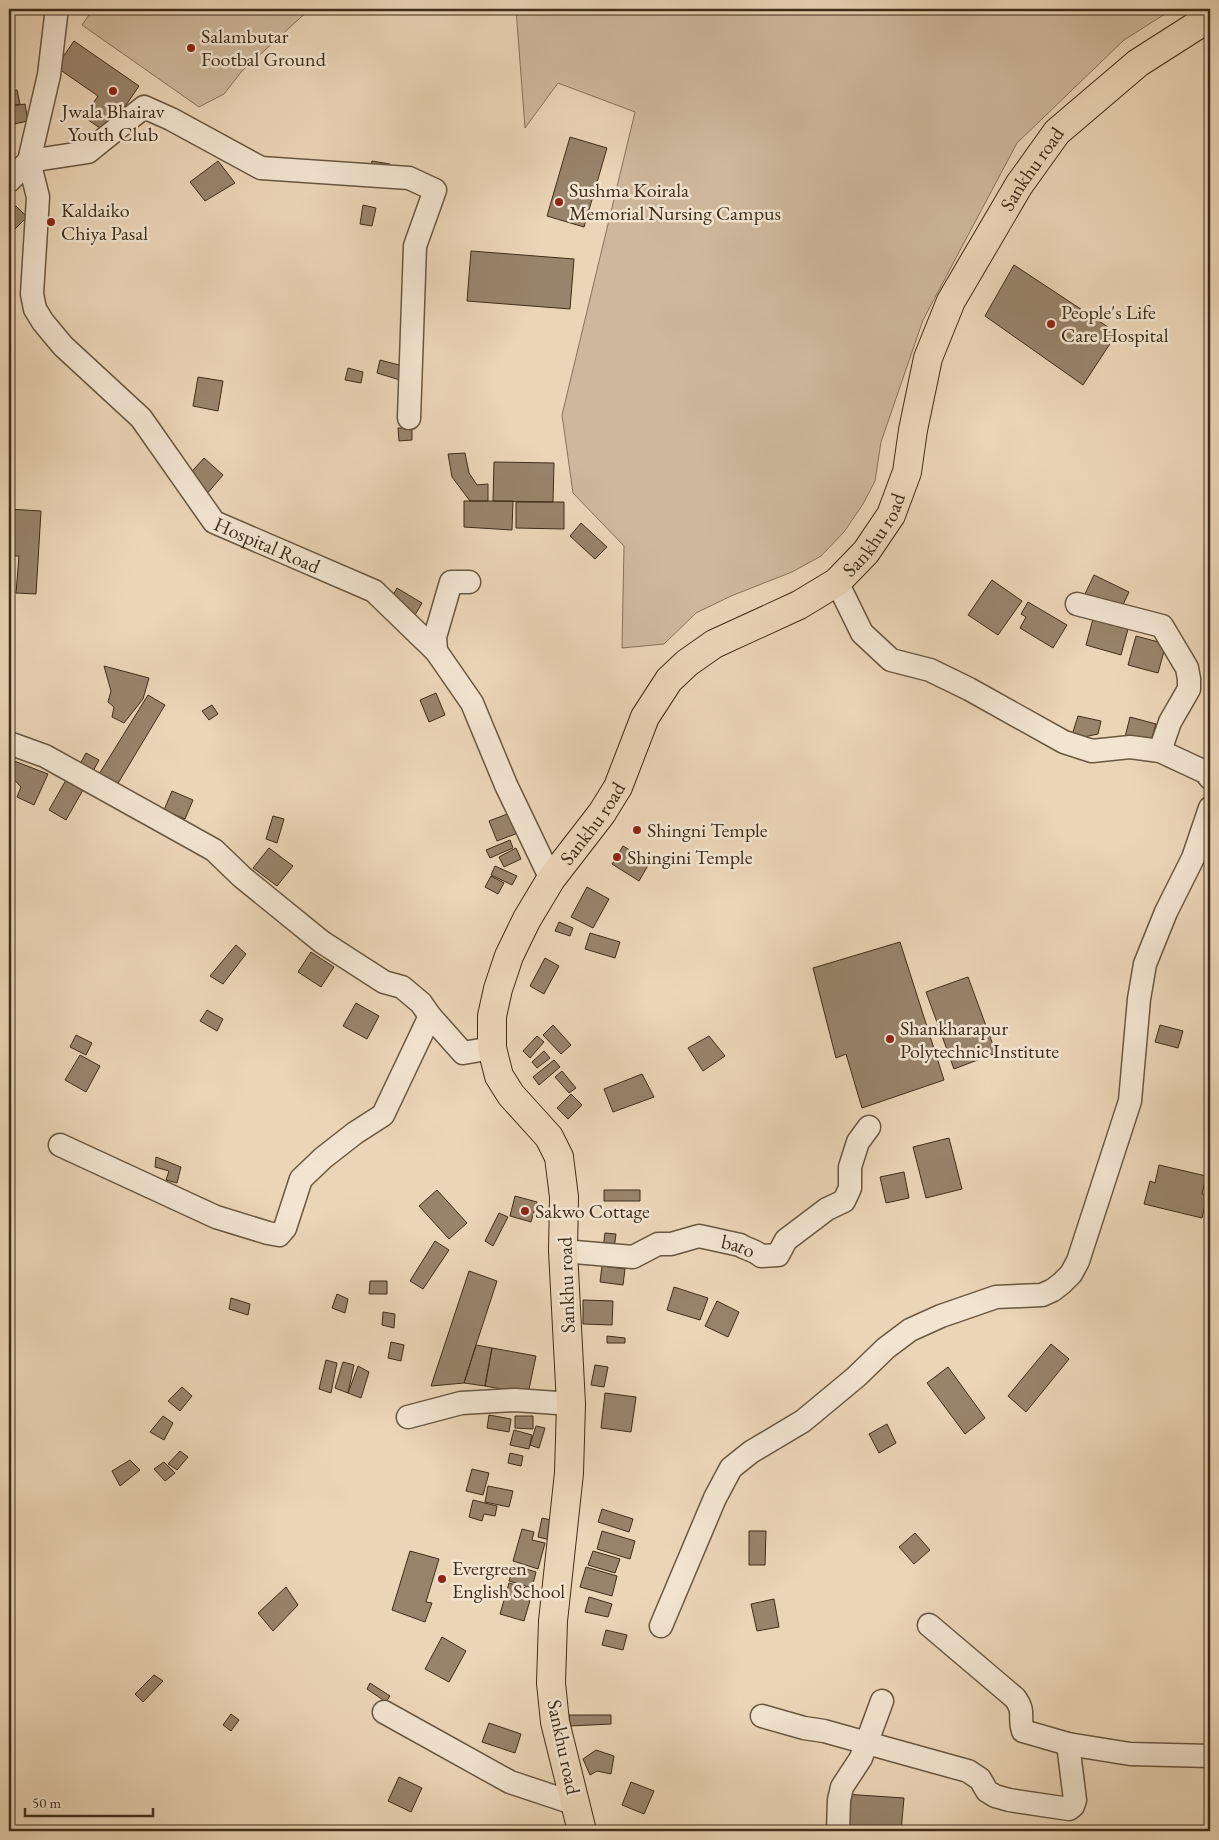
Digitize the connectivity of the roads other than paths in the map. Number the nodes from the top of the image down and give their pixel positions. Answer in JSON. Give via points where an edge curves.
{"nodes":[{"id":1,"x":55,"y":9,"type":"edge"},
{"id":2,"x":1210,"y":17,"type":"edge"},
{"id":3,"x":29,"y":161,"type":"junction"},
{"id":4,"x":9,"y":181,"type":"edge"},
{"id":5,"x":409,"y":418,"type":"dead end"},
{"id":6,"x":469,"y":582,"type":"dead end"},
{"id":7,"x":837,"y":582,"type":"junction"},
{"id":8,"x":1077,"y":604,"type":"dead end"},
{"id":9,"x":436,"y":651,"type":"junction"},
{"id":10,"x":9,"y":743,"type":"edge"},
{"id":11,"x":1160,"y":751,"type":"junction"},
{"id":12,"x":1210,"y":778,"type":"edge"},
{"id":13,"x":1210,"y":808,"type":"edge"},
{"id":14,"x":551,"y":879,"type":"junction"},
{"id":15,"x":430,"y":1016,"type":"junction"},
{"id":16,"x":492,"y":1048,"type":"junction"},
{"id":17,"x":869,"y":1127,"type":"dead end"},
{"id":18,"x":60,"y":1145,"type":"dead end"},
{"id":19,"x":564,"y":1252,"type":"junction"},
{"id":20,"x":571,"y":1404,"type":"junction"},
{"id":21,"x":408,"y":1417,"type":"dead end"},
{"id":22,"x":928,"y":1625,"type":"dead end"},
{"id":23,"x":661,"y":1626,"type":"dead end"},
{"id":24,"x":882,"y":1701,"type":"dead end"},
{"id":25,"x":384,"y":1712,"type":"dead end"},
{"id":26,"x":762,"y":1716,"type":"dead end"},
{"id":27,"x":867,"y":1742,"type":"junction"},
{"id":28,"x":1068,"y":1744,"type":"junction"},
{"id":29,"x":1210,"y":1756,"type":"edge"},
{"id":30,"x":576,"y":1804,"type":"junction"},
{"id":31,"x":582,"y":1831,"type":"edge"},
{"id":32,"x":838,"y":1831,"type":"edge"}],
"edges":[{"from":1,"to":3,"type":"street","via":[[49,75]]},
{"from":2,"to":7,"type":"main road","name":"Sankhu road","via":[[1138,63],[1057,132],[1019,184],[951,301],[928,358],[907,472],[891,515],[866,552]]},
{"from":3,"to":4,"type":"street"},
{"from":3,"to":5,"type":"street","via":[[88,152],[144,107],[261,168],[409,178],[435,190],[415,246]]},
{"from":3,"to":9,"type":"street","name":"Hospital Road","via":[[38,197],[32,294],[35,309],[43,322],[141,418],[214,522],[374,591]]},
{"from":6,"to":9,"type":"street","via":[[451,582],[434,637]]},
{"from":7,"to":11,"type":"street","via":[[862,633],[891,660],[930,670],[1064,742],[1092,751],[1130,747]]},
{"from":7,"to":14,"type":"main road","name":"Sankhu road","via":[[800,605],[714,644],[669,680],[644,717],[618,787],[602,814]]},
{"from":8,"to":11,"type":"street","via":[[1162,626],[1187,668],[1188,689],[1170,722]]},
{"from":9,"to":14,"type":"street","name":"Hospital Road","via":[[472,703],[506,785]]},
{"from":10,"to":15,"type":"street","via":[[45,756],[214,850],[322,942],[384,982],[402,987],[421,1002]]},
{"from":11,"to":12,"type":"street","via":[[1205,772]]},
{"from":13,"to":23,"type":"street","via":[[1193,858],[1145,964],[1130,1101],[1078,1261],[1070,1274],[1053,1290],[1042,1295],[996,1297],[910,1330],[803,1422],[751,1452],[731,1468],[714,1498]]},
{"from":14,"to":16,"type":"main road","name":"Sankhu road","via":[[509,956],[492,1016]]},
{"from":15,"to":16,"type":"street","via":[[463,1053]]},
{"from":15,"to":18,"type":"street","via":[[383,1115],[355,1133],[301,1179],[285,1228],[279,1235],[216,1217]]},
{"from":16,"to":19,"type":"main road","name":"Sankhu road","via":[[499,1076],[511,1095],[549,1137],[558,1157],[564,1197]]},
{"from":17,"to":19,"type":"street","name":"bato","via":[[858,1142],[850,1167],[850,1188],[844,1201],[827,1208],[786,1240],[778,1255],[760,1256],[740,1244],[700,1236],[658,1244],[633,1257]]},
{"from":19,"to":20,"type":"main road","name":"Sankhu road"},
{"from":20,"to":21,"type":"street","via":[[515,1400],[461,1403]]},
{"from":20,"to":30,"type":"main road","name":"Sankhu road","via":[[569,1473],[553,1621],[551,1683],[555,1722]]},
{"from":22,"to":28,"type":"street","via":[[1015,1698],[1022,1710],[1024,1731]]},
{"from":24,"to":27,"type":"street"},
{"from":25,"to":30,"type":"street","via":[[510,1782]]},
{"from":26,"to":27,"type":"street"},
{"from":27,"to":28,"type":"street","via":[[968,1772],[980,1779],[987,1791],[995,1796],[1069,1809],[1075,1800]]},
{"from":27,"to":32,"type":"street","via":[[861,1758],[842,1787]]},
{"from":28,"to":29,"type":"street","via":[[1130,1754]]},
{"from":30,"to":31,"type":"main road","name":"Sankhu road"}]}
